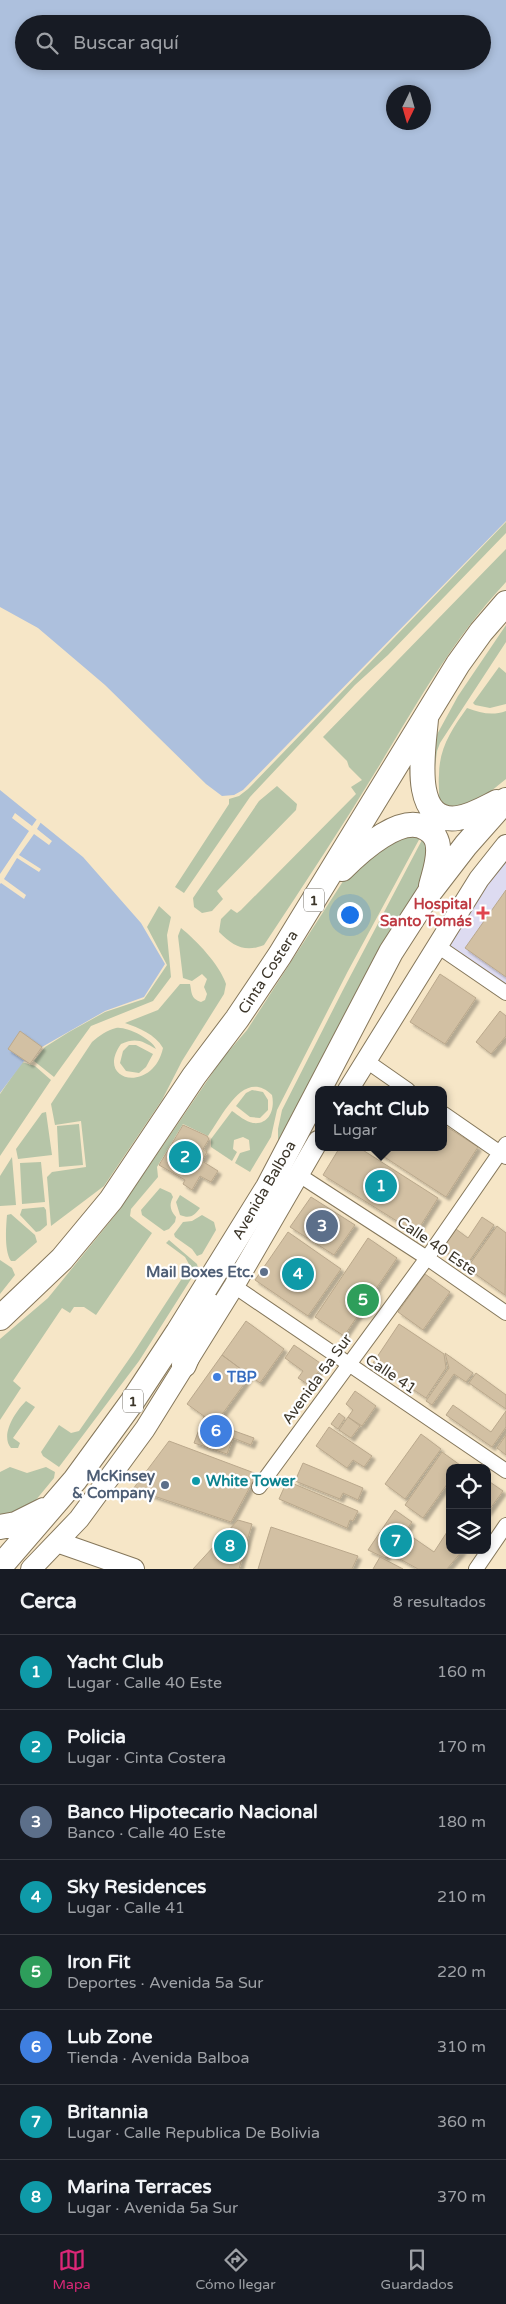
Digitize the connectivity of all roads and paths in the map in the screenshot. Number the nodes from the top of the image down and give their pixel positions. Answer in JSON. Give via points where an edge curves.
{"nodes":[{"id":1,"x":506,"y":603,"type":"edge"},
{"id":2,"x":427,"y":715,"type":"junction"},
{"id":3,"x":506,"y":798,"type":"edge"},
{"id":4,"x":506,"y":846,"type":"edge"},
{"id":5,"x":429,"y":893,"type":"junction"},
{"id":6,"x":318,"y":894,"type":"junction"},
{"id":7,"x":436,"y":946,"type":"junction"},
{"id":8,"x":506,"y":993,"type":"edge"},
{"id":9,"x":365,"y":1060,"type":"junction"},
{"id":10,"x":321,"y":1086,"type":"edge"},
{"id":11,"x":350,"y":1086,"type":"edge"},
{"id":12,"x":402,"y":1086,"type":"edge"},
{"id":13,"x":315,"y":1097,"type":"edge"},
{"id":14,"x":447,"y":1116,"type":"edge"},
{"id":15,"x":315,"y":1146,"type":"edge"},
{"id":16,"x":504,"y":1152,"type":"edge"},
{"id":17,"x":299,"y":1175,"type":"junction"},
{"id":18,"x":247,"y":1222,"type":"junction"},
{"id":19,"x":427,"y":1258,"type":"junction"},
{"id":20,"x":234,"y":1286,"type":"junction"},
{"id":21,"x":506,"y":1313,"type":"edge"},
{"id":22,"x":0,"y":1318,"type":"edge"},
{"id":23,"x":347,"y":1364,"type":"junction"},
{"id":24,"x":184,"y":1365,"type":"junction"},
{"id":25,"x":506,"y":1471,"type":"edge"},
{"id":26,"x":258,"y":1486,"type":"dead end"},
{"id":27,"x":54,"y":1504,"type":"junction"},
{"id":28,"x":506,"y":1525,"type":"edge"},
{"id":29,"x":0,"y":1527,"type":"edge"},
{"id":30,"x":56,"y":1542,"type":"junction"},
{"id":31,"x":0,"y":1567,"type":"edge"},
{"id":32,"x":31,"y":1569,"type":"edge"},
{"id":33,"x":131,"y":1569,"type":"edge"},
{"id":34,"x":476,"y":1569,"type":"edge"}],
"edges":[{"from":1,"to":2,"type":"highway","name":"Cinta Costera","number":"1","via":[[481,632]]},
{"from":2,"to":3,"type":"highway","via":[[423,788],[433,810],[444,817],[456,818]]},
{"from":2,"to":6,"type":"highway","name":"Cinta Costera","number":"1"},
{"from":3,"to":5,"type":"highway","name":"Avenida Balboa","number":"1"},
{"from":4,"to":7,"type":"main road","via":[[479,879]]},
{"from":5,"to":6,"type":"highway","via":[[438,847],[431,832],[415,825],[390,832],[371,843]]},
{"from":5,"to":10,"type":"highway","name":"Avenida Balboa","number":"1","via":[[391,952]]},
{"from":6,"to":22,"type":"highway","name":"Cinta Costera","number":"1","via":[[237,1019],[194,1076],[112,1200],[62,1259]]},
{"from":7,"to":8,"type":"street"},
{"from":7,"to":9,"type":"main road"},
{"from":9,"to":11,"type":"main road"},
{"from":9,"to":12,"type":"street"},
{"from":13,"to":18,"type":"highway","name":"Avenida Balboa","number":"1"},
{"from":14,"to":16,"type":"street"},
{"from":15,"to":17,"type":"main road","name":"Avenida Balboa","number":"1"},
{"from":16,"to":19,"type":"street","name":"Avenida 5a Sur"},
{"from":17,"to":19,"type":"street","name":"Calle 40 Este"},
{"from":17,"to":20,"type":"main road","name":"Avenida Balboa","number":"1"},
{"from":18,"to":24,"type":"highway"},
{"from":18,"to":27,"type":"highway","name":"Avenida Balboa","number":"1","via":[[132,1402]]},
{"from":19,"to":21,"type":"street","name":"Calle 40 Este"},
{"from":19,"to":23,"type":"street","name":"Avenida 5a Sur"},
{"from":20,"to":23,"type":"street","name":"Calle 41"},
{"from":20,"to":24,"type":"main road","name":"Avenida Balboa","number":"1"},
{"from":23,"to":25,"type":"street","name":"Calle 41"},
{"from":23,"to":26,"type":"street","name":"Avenida 5a Sur"},
{"from":24,"to":30,"type":"main road","name":"Avenida Balboa","number":"1","via":[[124,1460],[79,1519]]},
{"from":27,"to":29,"type":"highway","via":[[16,1524]]},
{"from":27,"to":31,"type":"highway","name":"Avenida Balboa","number":"1"},
{"from":28,"to":34,"type":"street"},
{"from":30,"to":32,"type":"main road","name":"Avenida Balboa","number":"1"},
{"from":30,"to":33,"type":"main road"}]}
